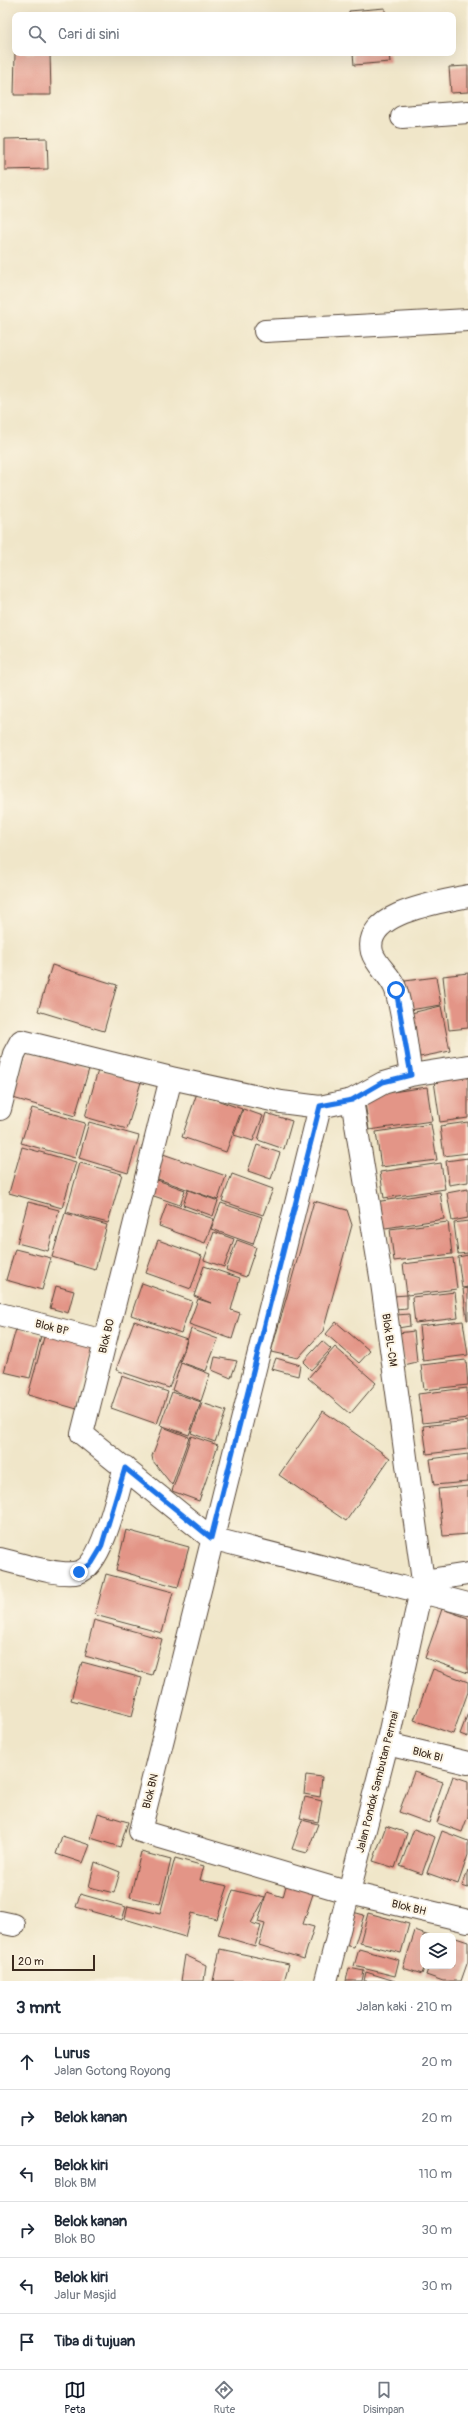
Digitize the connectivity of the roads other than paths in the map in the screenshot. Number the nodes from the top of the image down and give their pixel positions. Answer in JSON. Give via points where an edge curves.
{"nodes":[{"id":1,"x":468,"y":112,"type":"edge"},
{"id":2,"x":402,"y":117,"type":"dead end"},
{"id":3,"x":468,"y":320,"type":"edge"},
{"id":4,"x":265,"y":331,"type":"dead end"},
{"id":5,"x":468,"y":896,"type":"edge"},
{"id":6,"x":8,"y":1059,"type":"edge"},
{"id":7,"x":468,"y":1066,"type":"edge"},
{"id":8,"x":411,"y":1075,"type":"junction"},
{"id":9,"x":172,"y":1078,"type":"junction"},
{"id":10,"x":352,"y":1100,"type":"junction"},
{"id":11,"x":320,"y":1106,"type":"junction"},
{"id":12,"x":0,"y":1109,"type":"edge"},
{"id":13,"x":0,"y":1314,"type":"edge"},
{"id":14,"x":104,"y":1341,"type":"junction"},
{"id":15,"x":125,"y":1468,"type":"junction"},
{"id":16,"x":211,"y":1538,"type":"junction"},
{"id":17,"x":0,"y":1559,"type":"edge"},
{"id":18,"x":468,"y":1574,"type":"edge"},
{"id":19,"x":422,"y":1587,"type":"junction"},
{"id":20,"x":468,"y":1604,"type":"edge"},
{"id":21,"x":387,"y":1744,"type":"junction"},
{"id":22,"x":468,"y":1764,"type":"edge"},
{"id":23,"x":350,"y":1893,"type":"junction"},
{"id":24,"x":468,"y":1921,"type":"edge"},
{"id":25,"x":326,"y":1981,"type":"edge"}],
"edges":[{"from":1,"to":2,"type":"street"},
{"from":3,"to":4,"type":"street"},
{"from":5,"to":8,"type":"street","via":[[411,910],[388,919],[374,934],[371,943],[372,953],[390,975],[396,990]]},
{"from":6,"to":9,"type":"street","via":[[21,1041],[31,1042]]},
{"from":6,"to":12,"type":"street"},
{"from":7,"to":8,"type":"street"},
{"from":8,"to":10,"type":"street","via":[[383,1082]]},
{"from":9,"to":11,"type":"street","via":[[281,1102]]},
{"from":9,"to":14,"type":"street","name":"Blok BO"},
{"from":10,"to":11,"type":"street"},
{"from":10,"to":19,"type":"street","name":"Blok BL-CM","via":[[382,1283]]},
{"from":11,"to":16,"type":"street"},
{"from":13,"to":14,"type":"street","name":"Blok BP"},
{"from":14,"to":15,"type":"street","name":"Blok BO","via":[[82,1434]]},
{"from":15,"to":16,"type":"street","name":"Blok BO"},
{"from":15,"to":17,"type":"street","via":[[101,1548],[92,1563],[79,1572],[55,1572]]},
{"from":16,"to":19,"type":"street"},
{"from":16,"to":23,"type":"street","name":"Blok BN","via":[[140,1831]]},
{"from":18,"to":19,"type":"street"},
{"from":19,"to":20,"type":"street"},
{"from":19,"to":21,"type":"street","name":"Jalan Pondok Sambutan Permai"},
{"from":21,"to":22,"type":"street","name":"Blok BI"},
{"from":21,"to":23,"type":"street","name":"Jalan Pondok Sambutan Permai"},
{"from":23,"to":24,"type":"street","name":"Blok BH"},
{"from":23,"to":25,"type":"street","name":"Jalan Pondok Sambutan Permai"}]}
